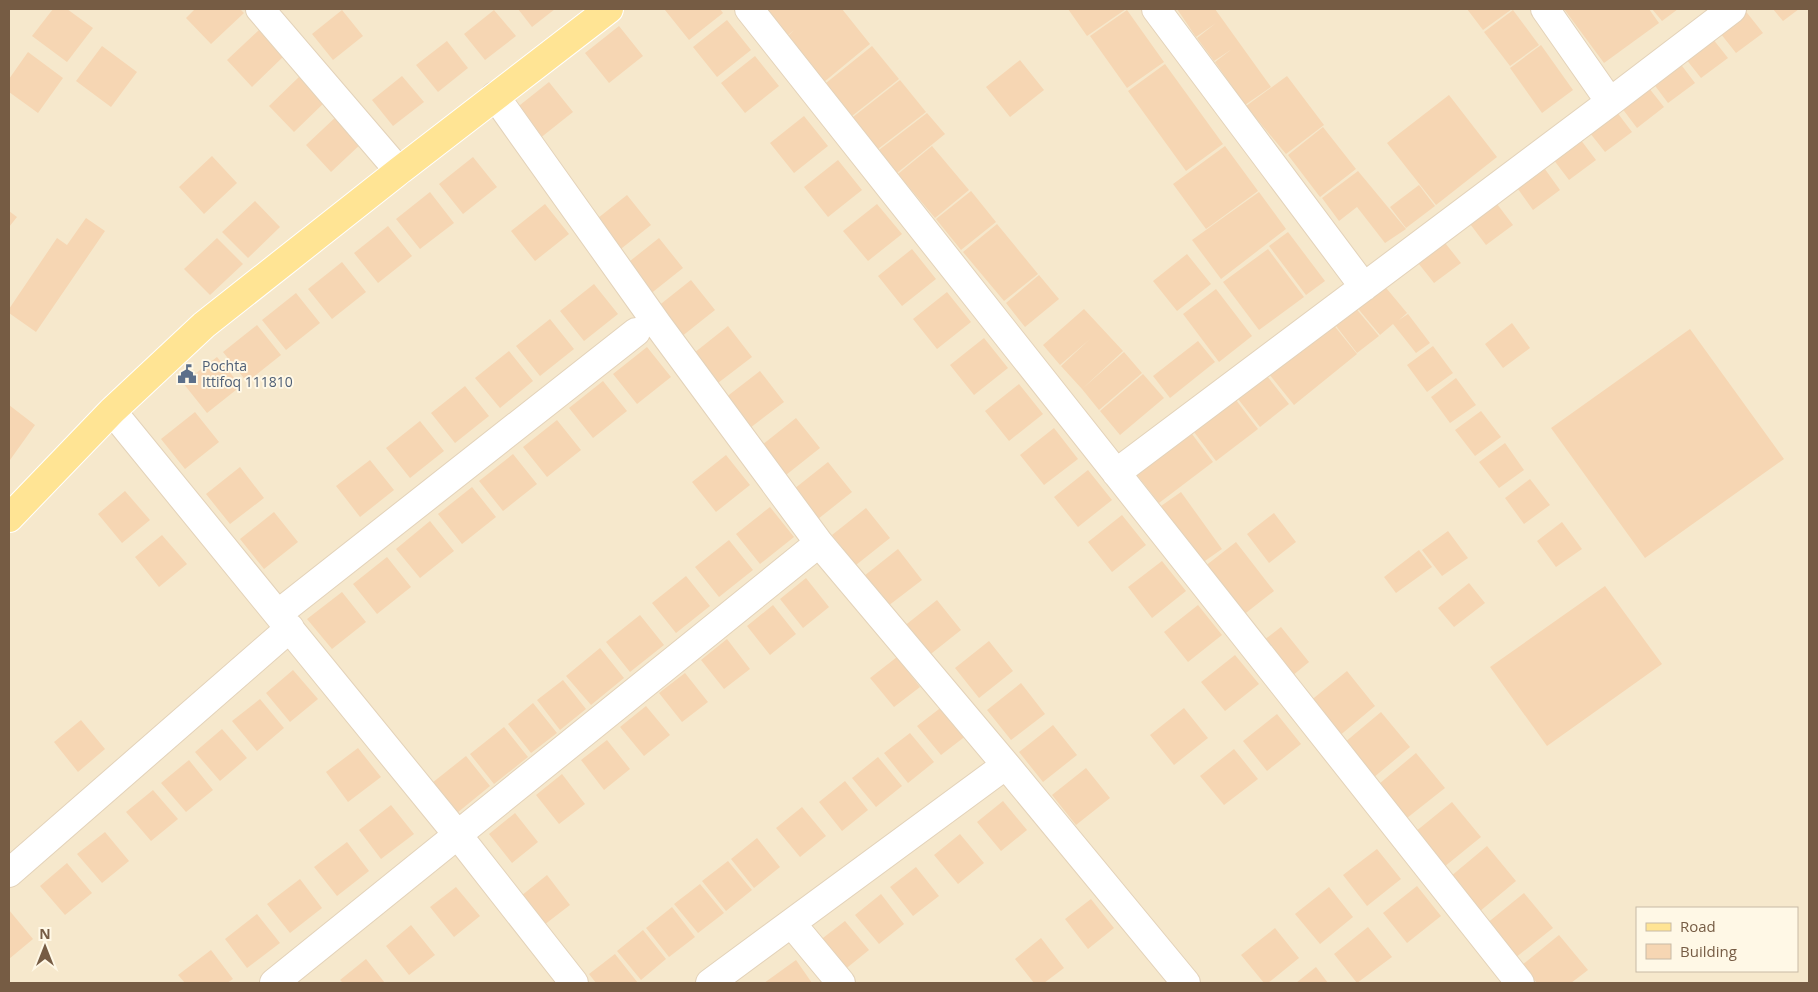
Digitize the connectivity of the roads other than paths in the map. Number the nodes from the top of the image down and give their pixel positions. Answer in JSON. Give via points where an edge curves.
{"nodes":[{"id":1,"x":260,"y":9,"type":"edge"},
{"id":2,"x":609,"y":9,"type":"edge"},
{"id":3,"x":749,"y":9,"type":"edge"},
{"id":4,"x":1156,"y":9,"type":"edge"},
{"id":5,"x":1545,"y":9,"type":"edge"},
{"id":6,"x":1732,"y":9,"type":"edge"},
{"id":7,"x":496,"y":96,"type":"junction"},
{"id":8,"x":1610,"y":102,"type":"junction"},
{"id":9,"x":399,"y":171,"type":"junction"},
{"id":10,"x":1364,"y":288,"type":"junction"},
{"id":11,"x":636,"y":332,"type":"dead end"},
{"id":12,"x":112,"y":411,"type":"junction"},
{"id":13,"x":1116,"y":473,"type":"junction"},
{"id":14,"x":9,"y":518,"type":"edge"},
{"id":15,"x":819,"y":542,"type":"junction"},
{"id":16,"x":284,"y":621,"type":"junction"},
{"id":17,"x":1006,"y":765,"type":"junction"},
{"id":18,"x":458,"y":834,"type":"junction"},
{"id":19,"x":9,"y":873,"type":"edge"},
{"id":20,"x":792,"y":924,"type":"junction"},
{"id":21,"x":274,"y":983,"type":"edge"},
{"id":22,"x":574,"y":983,"type":"edge"},
{"id":23,"x":710,"y":983,"type":"edge"},
{"id":24,"x":841,"y":983,"type":"edge"},
{"id":25,"x":1186,"y":983,"type":"edge"},
{"id":26,"x":1520,"y":983,"type":"edge"}],
"edges":[{"from":1,"to":9,"type":"street"},
{"from":2,"to":7,"type":"main road"},
{"from":3,"to":13,"type":"street"},
{"from":4,"to":10,"type":"street"},
{"from":5,"to":8,"type":"street"},
{"from":6,"to":8,"type":"street"},
{"from":7,"to":9,"type":"main road"},
{"from":7,"to":15,"type":"street","via":[[658,325]]},
{"from":8,"to":10,"type":"street"},
{"from":9,"to":12,"type":"main road","via":[[204,324]]},
{"from":10,"to":13,"type":"street"},
{"from":11,"to":16,"type":"street"},
{"from":12,"to":14,"type":"main road"},
{"from":12,"to":16,"type":"street"},
{"from":13,"to":26,"type":"street"},
{"from":15,"to":17,"type":"street"},
{"from":15,"to":18,"type":"street"},
{"from":16,"to":18,"type":"street"},
{"from":16,"to":19,"type":"street"},
{"from":17,"to":20,"type":"street"},
{"from":17,"to":25,"type":"street"},
{"from":18,"to":21,"type":"street"},
{"from":18,"to":22,"type":"street"},
{"from":20,"to":23,"type":"street"},
{"from":20,"to":24,"type":"street"}]}
